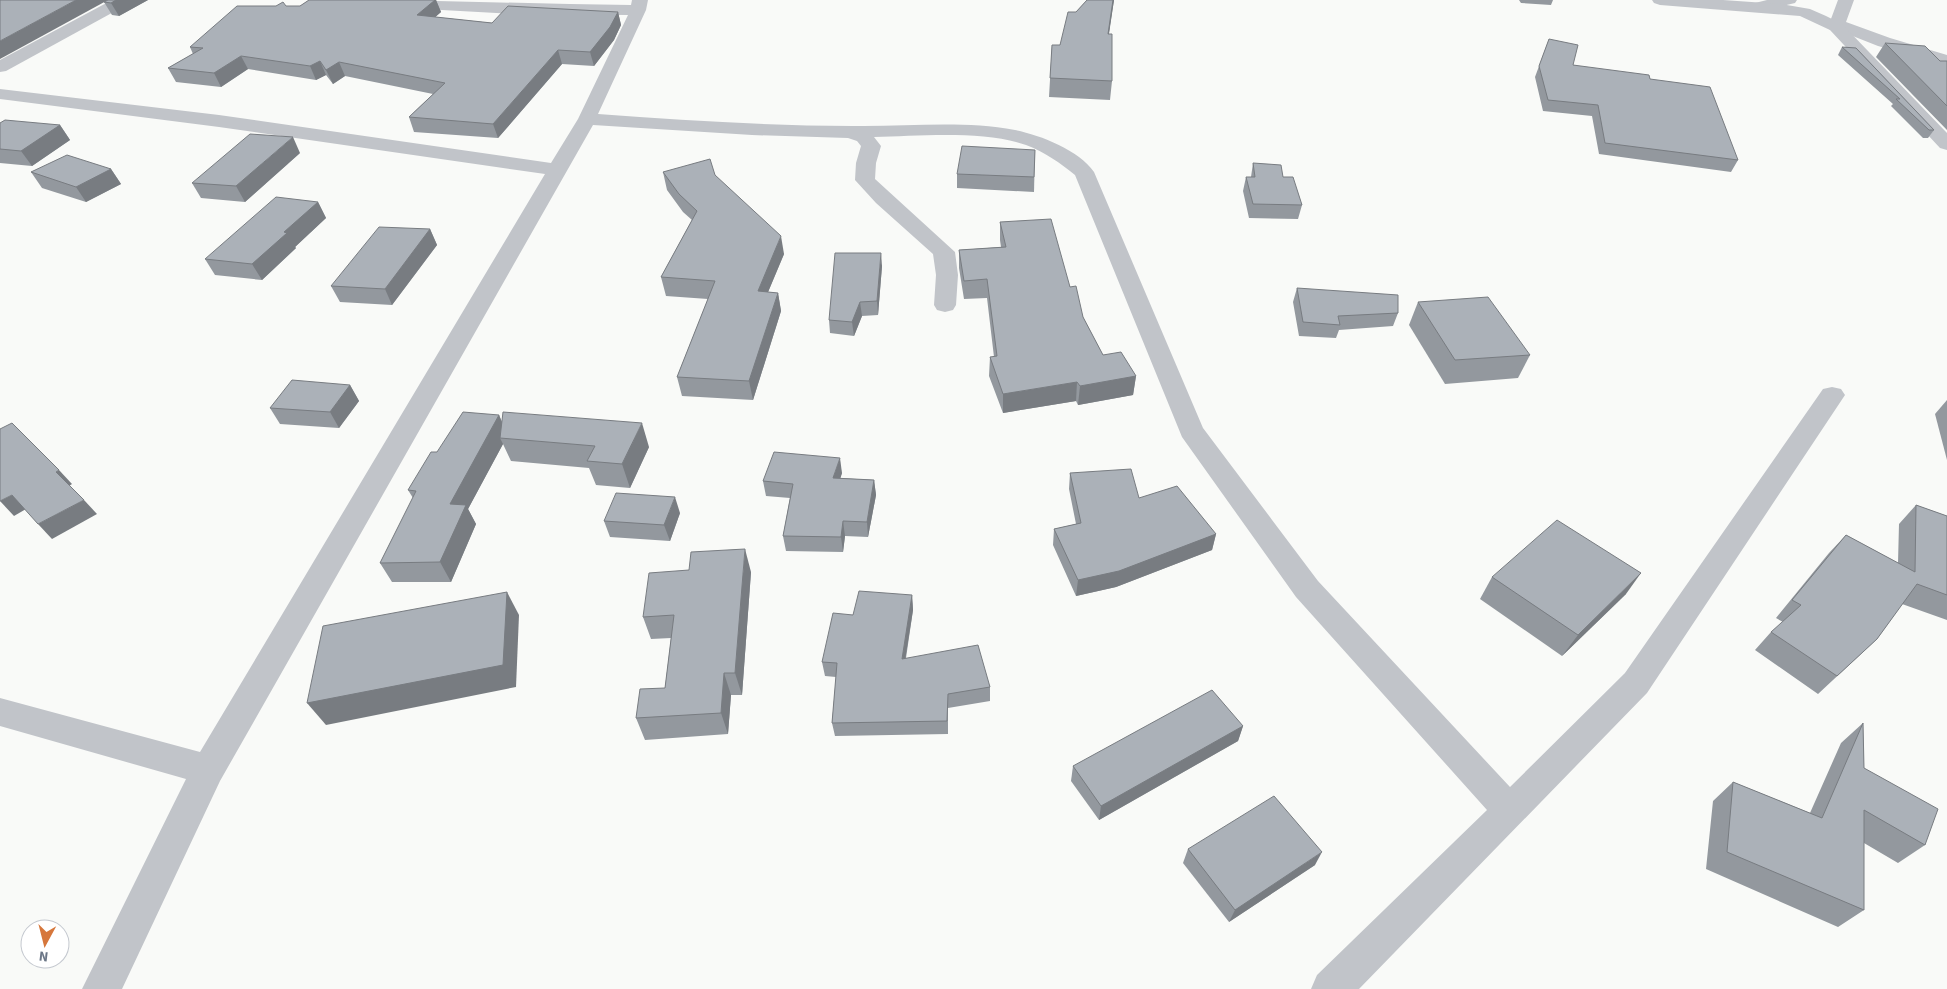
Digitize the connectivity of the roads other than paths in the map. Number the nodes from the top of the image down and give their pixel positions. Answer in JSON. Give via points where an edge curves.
{"nodes":[{"id":1,"x":124,"y":0,"type":"edge"},
{"id":2,"x":351,"y":0,"type":"edge"},
{"id":3,"x":1660,"y":0,"type":"edge"},
{"id":4,"x":1789,"y":0,"type":"edge"},
{"id":5,"x":1846,"y":0,"type":"edge"},
{"id":6,"x":639,"y":5,"type":"edge"},
{"id":7,"x":1757,"y":7,"type":"junction"},
{"id":8,"x":1836,"y":26,"type":"junction"},
{"id":9,"x":1947,"y":60,"type":"edge"},
{"id":10,"x":0,"y":67,"type":"edge"},
{"id":11,"x":0,"y":94,"type":"edge"},
{"id":12,"x":587,"y":119,"type":"junction"},
{"id":13,"x":851,"y":132,"type":"junction"},
{"id":14,"x":1947,"y":144,"type":"edge"},
{"id":15,"x":556,"y":170,"type":"junction"},
{"id":16,"x":944,"y":305,"type":"dead end"},
{"id":17,"x":1832,"y":395,"type":"dead end"},
{"id":18,"x":0,"y":712,"type":"edge"},
{"id":19,"x":208,"y":770,"type":"junction"},
{"id":20,"x":1510,"y":811,"type":"junction"},
{"id":21,"x":102,"y":989,"type":"edge"},
{"id":22,"x":1331,"y":989,"type":"edge"}],
"edges":[{"from":1,"to":10,"type":"street"},
{"from":2,"to":6,"type":"street","via":[[513,9]]},
{"from":3,"to":7,"type":"street"},
{"from":4,"to":7,"type":"street"},
{"from":5,"to":8,"type":"street"},
{"from":6,"to":12,"type":"street"},
{"from":7,"to":8,"type":"street","via":[[1804,12]]},
{"from":8,"to":9,"type":"street"},
{"from":8,"to":14,"type":"street"},
{"from":11,"to":15,"type":"street","via":[[218,121]]},
{"from":12,"to":13,"type":"street"},
{"from":12,"to":15,"type":"street"},
{"from":13,"to":16,"type":"street","via":[[864,137],[871,146],[865,180],[944,252],[947,275]]},
{"from":13,"to":20,"type":"street","via":[[962,131],[1015,136],[1052,148],[1084,172],[1191,431],[1307,589]]},
{"from":15,"to":19,"type":"street"},
{"from":17,"to":20,"type":"street","via":[[1636,683]]},
{"from":18,"to":19,"type":"street"},
{"from":19,"to":21,"type":"street"},
{"from":20,"to":22,"type":"street"}]}
